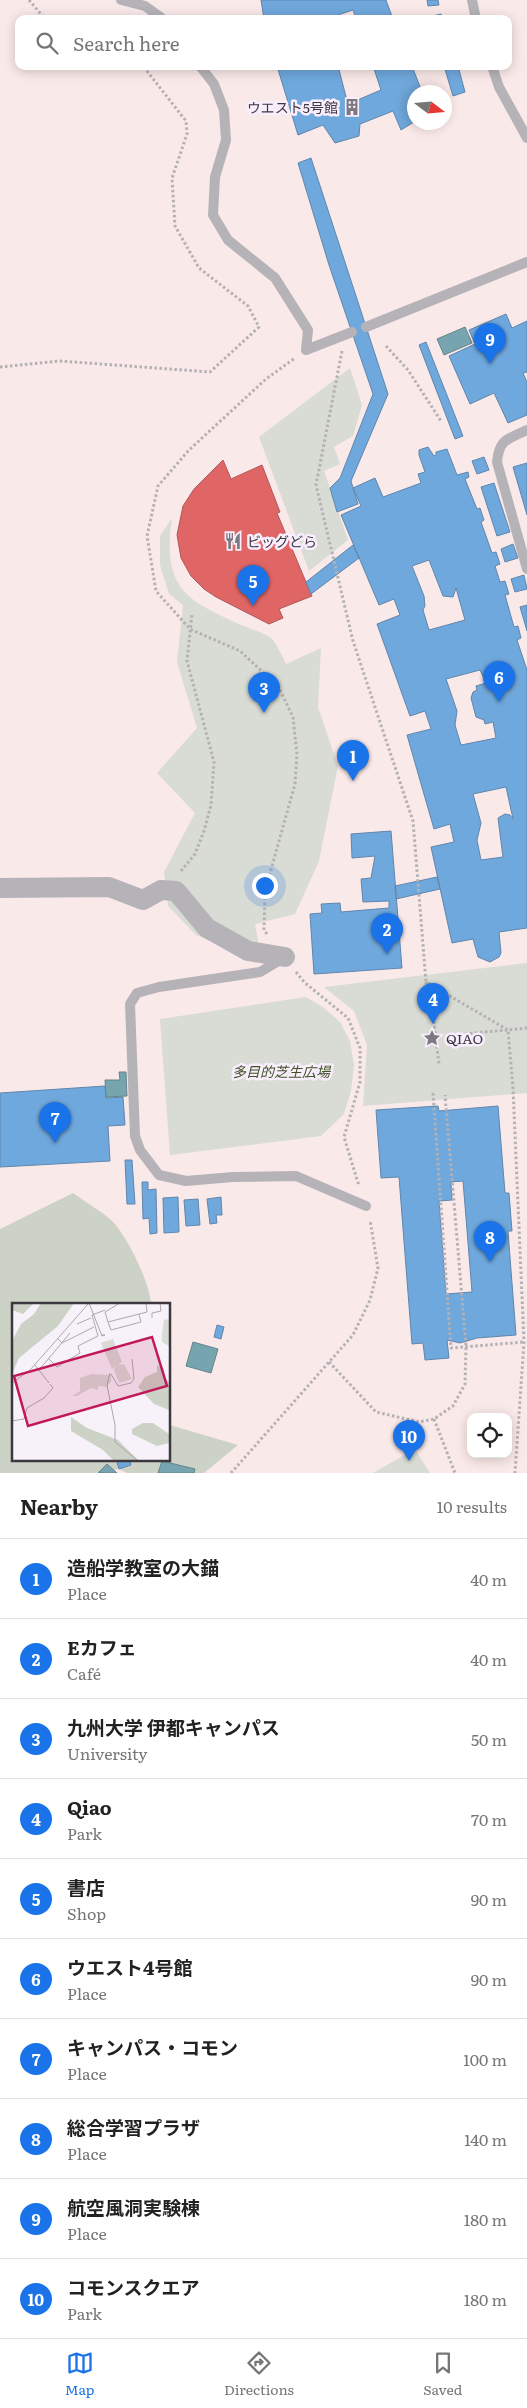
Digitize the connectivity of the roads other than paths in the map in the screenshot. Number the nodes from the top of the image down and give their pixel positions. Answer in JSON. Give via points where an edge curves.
{"nodes":[{"id":1,"x":121,"y":0,"type":"edge"},
{"id":2,"x":472,"y":0,"type":"edge"},
{"id":3,"x":157,"y":15,"type":"edge"},
{"id":4,"x":475,"y":15,"type":"edge"},
{"id":5,"x":203,"y":70,"type":"edge"},
{"id":6,"x":493,"y":70,"type":"edge"},
{"id":7,"x":527,"y":138,"type":"edge"},
{"id":8,"x":524,"y":263,"type":"edge"},
{"id":9,"x":527,"y":274,"type":"edge"},
{"id":10,"x":366,"y":327,"type":"dead end"},
{"id":11,"x":349,"y":333,"type":"road end"},
{"id":12,"x":527,"y":430,"type":"edge"},
{"id":13,"x":527,"y":570,"type":"edge"},
{"id":14,"x":0,"y":888,"type":"edge"},
{"id":15,"x":285,"y":957,"type":"joint"},
{"id":16,"x":366,"y":1206,"type":"road end"}],
"edges":[{"from":1,"to":3,"type":"lane","via":[[144,6]]},
{"from":2,"to":4,"type":"lane"},
{"from":5,"to":11,"type":"lane","via":[[214,84],[224,110],[226,140],[215,177],[214,215],[228,240],[275,278],[308,330],[306,350]]},
{"from":6,"to":7,"type":"lane"},
{"from":8,"to":9,"type":"lane"},
{"from":8,"to":10,"type":"lane"},
{"from":12,"to":13,"type":"lane","via":[[504,440],[498,447],[496,462]]},
{"from":14,"to":15,"type":"street","via":[[109,887],[142,900],[161,890],[176,891],[207,928],[248,951]]},
{"from":15,"to":16,"type":"lane","via":[[260,972],[137,993],[130,1004],[135,1136],[140,1150],[158,1175],[186,1181],[296,1176]]}]}
